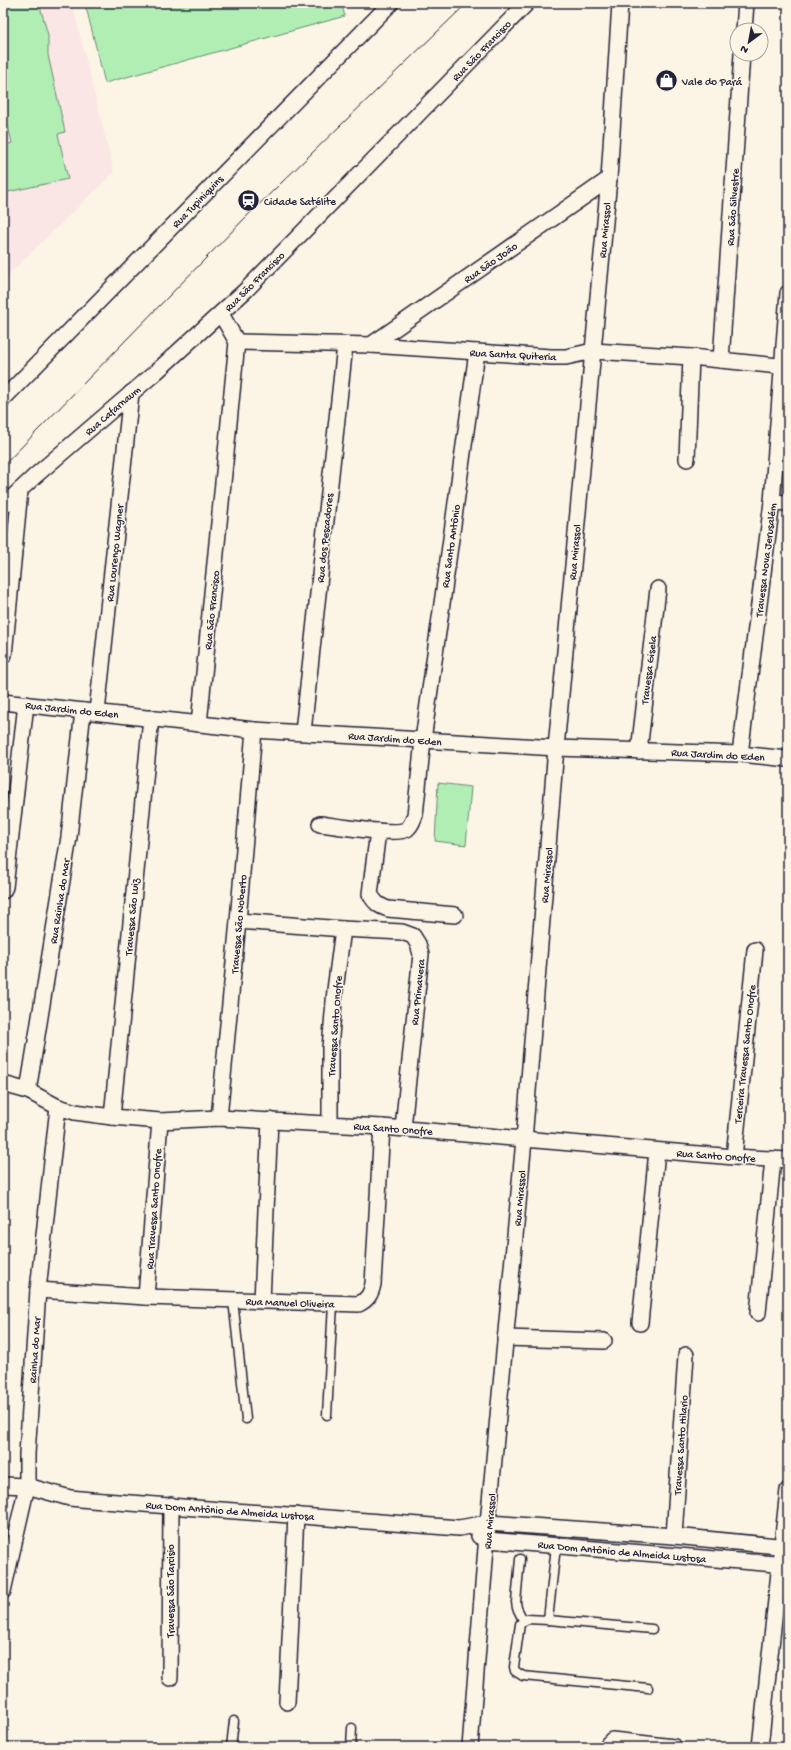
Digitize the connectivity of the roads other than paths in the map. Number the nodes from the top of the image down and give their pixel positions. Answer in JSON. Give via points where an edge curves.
{"nodes":[{"id":1,"x":391,"y":3,"type":"edge"},
{"id":2,"x":526,"y":3,"type":"edge"},
{"id":3,"x":620,"y":3,"type":"edge"},
{"id":4,"x":746,"y":3,"type":"edge"},
{"id":5,"x":745,"y":22,"type":"edge"},
{"id":6,"x":741,"y":62,"type":"edge"},
{"id":7,"x":609,"y":179,"type":"junction"},
{"id":8,"x":788,"y":293,"type":"edge"},
{"id":9,"x":221,"y":314,"type":"junction"},
{"id":10,"x":237,"y":342,"type":"junction"},
{"id":11,"x":345,"y":345,"type":"junction"},
{"id":12,"x":371,"y":345,"type":"junction"},
{"id":13,"x":593,"y":351,"type":"junction"},
{"id":14,"x":477,"y":352,"type":"junction"},
{"id":15,"x":691,"y":357,"type":"junction"},
{"id":16,"x":721,"y":360,"type":"junction"},
{"id":17,"x":786,"y":366,"type":"edge"},
{"id":18,"x":131,"y":393,"type":"junction"},
{"id":19,"x":3,"y":399,"type":"edge"},
{"id":20,"x":686,"y":460,"type":"dead end"},
{"id":21,"x":20,"y":490,"type":"junction"},
{"id":22,"x":772,"y":502,"type":"junction"},
{"id":23,"x":788,"y":503,"type":"edge"},
{"id":24,"x":3,"y":506,"type":"edge"},
{"id":25,"x":658,"y":589,"type":"dead end"},
{"id":26,"x":4,"y":655,"type":"dead end"},
{"id":27,"x":3,"y":702,"type":"edge"},
{"id":28,"x":26,"y":704,"type":"junction"},
{"id":29,"x":90,"y":712,"type":"junction"},
{"id":30,"x":151,"y":718,"type":"junction"},
{"id":31,"x":200,"y":724,"type":"junction"},
{"id":32,"x":254,"y":730,"type":"junction"},
{"id":33,"x":303,"y":732,"type":"junction"},
{"id":34,"x":423,"y":740,"type":"junction"},
{"id":35,"x":556,"y":748,"type":"junction"},
{"id":36,"x":639,"y":751,"type":"junction"},
{"id":37,"x":740,"y":754,"type":"junction"},
{"id":38,"x":788,"y":758,"type":"edge"},
{"id":39,"x":320,"y":824,"type":"dead end"},
{"id":40,"x":378,"y":831,"type":"junction"},
{"id":41,"x":3,"y":891,"type":"edge"},
{"id":42,"x":455,"y":914,"type":"dead end"},
{"id":43,"x":238,"y":921,"type":"junction"},
{"id":44,"x":343,"y":929,"type":"junction"},
{"id":45,"x":755,"y":950,"type":"dead end"},
{"id":46,"x":3,"y":1084,"type":"edge"},
{"id":47,"x":28,"y":1091,"type":"junction"},
{"id":48,"x":58,"y":1107,"type":"junction"},
{"id":49,"x":112,"y":1117,"type":"junction"},
{"id":50,"x":219,"y":1118,"type":"junction"},
{"id":51,"x":270,"y":1120,"type":"junction"},
{"id":52,"x":160,"y":1122,"type":"junction"},
{"id":53,"x":330,"y":1124,"type":"junction"},
{"id":54,"x":382,"y":1127,"type":"junction"},
{"id":55,"x":402,"y":1128,"type":"junction"},
{"id":56,"x":524,"y":1140,"type":"junction"},
{"id":57,"x":657,"y":1151,"type":"junction"},
{"id":58,"x":734,"y":1157,"type":"junction"},
{"id":59,"x":773,"y":1159,"type":"junction"},
{"id":60,"x":788,"y":1160,"type":"edge"},
{"id":61,"x":38,"y":1290,"type":"junction"},
{"id":62,"x":146,"y":1297,"type":"junction"},
{"id":63,"x":233,"y":1300,"type":"junction"},
{"id":64,"x":262,"y":1302,"type":"junction"},
{"id":65,"x":333,"y":1304,"type":"junction"},
{"id":66,"x":758,"y":1314,"type":"dead end"},
{"id":67,"x":640,"y":1323,"type":"dead end"},
{"id":68,"x":505,"y":1338,"type":"junction"},
{"id":69,"x":604,"y":1341,"type":"dead end"},
{"id":70,"x":686,"y":1355,"type":"dead end"},
{"id":71,"x":328,"y":1415,"type":"dead end"},
{"id":72,"x":246,"y":1419,"type":"dead end"},
{"id":73,"x":3,"y":1485,"type":"edge"},
{"id":74,"x":27,"y":1486,"type":"junction"},
{"id":75,"x":788,"y":1490,"type":"edge"},
{"id":76,"x":170,"y":1505,"type":"junction"},
{"id":77,"x":296,"y":1515,"type":"junction"},
{"id":78,"x":488,"y":1523,"type":"junction"},
{"id":79,"x":459,"y":1528,"type":"junction"},
{"id":80,"x":674,"y":1536,"type":"junction"},
{"id":81,"x":487,"y":1540,"type":"junction"},
{"id":82,"x":556,"y":1546,"type":"junction"},
{"id":83,"x":784,"y":1547,"type":"edge"},
{"id":84,"x":520,"y":1559,"type":"dead end"},
{"id":85,"x":784,"y":1564,"type":"edge"},
{"id":86,"x":3,"y":1591,"type":"edge"},
{"id":87,"x":523,"y":1620,"type":"junction"},
{"id":88,"x":548,"y":1620,"type":"junction"},
{"id":89,"x":652,"y":1629,"type":"dead end"},
{"id":90,"x":170,"y":1678,"type":"dead end"},
{"id":91,"x":648,"y":1688,"type":"dead end"},
{"id":92,"x":288,"y":1702,"type":"dead end"},
{"id":93,"x":234,"y":1722,"type":"dead end"},
{"id":94,"x":352,"y":1728,"type":"dead end"},
{"id":95,"x":608,"y":1745,"type":"edge"},
{"id":96,"x":231,"y":1747,"type":"edge"},
{"id":97,"x":350,"y":1747,"type":"edge"},
{"id":98,"x":470,"y":1747,"type":"edge"},
{"id":99,"x":674,"y":1747,"type":"edge"},
{"id":100,"x":760,"y":1747,"type":"edge"}],
"edges":[{"from":1,"to":19,"type":"street","name":"Rua Tupiniquins"},
{"from":2,"to":9,"type":"street","name":"Rua São Francisco"},
{"from":3,"to":7,"type":"street","name":"Rua Mirassol"},
{"from":4,"to":5,"type":"street"},
{"from":6,"to":16,"type":"street","name":"Rua São Silvestre"},
{"from":7,"to":12,"type":"street","name":"Rua São João"},
{"from":7,"to":13,"type":"street","name":"Rua Mirassol"},
{"from":8,"to":17,"type":"street","name":"Travessa Nova Jerusalém"},
{"from":9,"to":10,"type":"street","name":"Rua São Francisco"},
{"from":9,"to":18,"type":"street","name":"Rua Cafarnaum"},
{"from":10,"to":11,"type":"street","name":"Rua Santa Quiteria"},
{"from":10,"to":31,"type":"street","name":"Rua São Francisco"},
{"from":11,"to":12,"type":"street","name":"Rua Santa Quiteria"},
{"from":11,"to":33,"type":"street","name":"Rua dos Pescadores"},
{"from":12,"to":14,"type":"street","name":"Rua Santa Quiteria"},
{"from":13,"to":14,"type":"street","name":"Rua Santa Quiteria","via":[[566,357]]},
{"from":13,"to":15,"type":"street","name":"Rua Santa Quiteria"},
{"from":13,"to":35,"type":"street","name":"Rua Mirassol"},
{"from":14,"to":34,"type":"street","name":"Rua Santo Antônio"},
{"from":15,"to":16,"type":"street","name":"Rua Santa Quiteria"},
{"from":15,"to":20,"type":"street"},
{"from":16,"to":17,"type":"street","name":"Rua Santa Quiteria"},
{"from":17,"to":22,"type":"street","name":"Travessa Nova Jerusalém"},
{"from":18,"to":21,"type":"street","name":"Rua Cafarnaum"},
{"from":18,"to":29,"type":"street","name":"Rua Lourenço Wagner"},
{"from":21,"to":24,"type":"street","name":"Rua Cafarnaum"},
{"from":21,"to":26,"type":"street"},
{"from":22,"to":23,"type":"street"},
{"from":22,"to":37,"type":"street","name":"Travessa Nova Jerusalém"},
{"from":25,"to":36,"type":"street","name":"Travessa Gisela"},
{"from":27,"to":28,"type":"street","name":"Rua Jardim do Eden"},
{"from":28,"to":29,"type":"street","name":"Rua Jardim do Eden"},
{"from":28,"to":41,"type":"street"},
{"from":29,"to":30,"type":"street","name":"Rua Jardim do Eden"},
{"from":29,"to":47,"type":"street","name":"Rua Rainha do Mar"},
{"from":30,"to":31,"type":"street","name":"Rua Jardim do Eden"},
{"from":30,"to":49,"type":"street","name":"Travessa São Luiz"},
{"from":31,"to":32,"type":"street","name":"Rua Jardim do Eden"},
{"from":32,"to":33,"type":"street","name":"Rua Jardim do Eden"},
{"from":32,"to":43,"type":"street","name":"Travessa São Noberto"},
{"from":33,"to":34,"type":"street","name":"Rua Jardim do Eden"},
{"from":34,"to":35,"type":"street","name":"Rua Jardim do Eden"},
{"from":34,"to":40,"type":"street","name":"Rua Santo Antônio","via":[[412,823],[401,831]]},
{"from":35,"to":36,"type":"street","name":"Rua Jardim do Eden"},
{"from":35,"to":56,"type":"street","name":"Rua Mirassol"},
{"from":36,"to":37,"type":"street","name":"Rua Jardim do Eden"},
{"from":37,"to":38,"type":"street","name":"Rua Jardim do Eden"},
{"from":39,"to":40,"type":"street","name":"Rua Santo Antônio"},
{"from":40,"to":42,"type":"street","via":[[370,894],[374,901],[388,908]]},
{"from":43,"to":44,"type":"street","name":"Rua Primavera"},
{"from":43,"to":50,"type":"street","name":"Travessa São Noberto"},
{"from":44,"to":53,"type":"street","name":"Travessa Santo Onofre","via":[[330,1048]]},
{"from":44,"to":55,"type":"street","name":"Rua Primavera","via":[[402,932],[413,936],[421,954]]},
{"from":45,"to":58,"type":"street","name":"Terceira Travessa Santo Onofre"},
{"from":46,"to":47,"type":"street","name":"Rua Santo Onofre"},
{"from":47,"to":48,"type":"street","name":"Rua Santo Onofre"},
{"from":48,"to":49,"type":"street","name":"Rua Santo Onofre"},
{"from":48,"to":61,"type":"street","name":"Rainha do Mar"},
{"from":49,"to":52,"type":"street","name":"Rua Santo Onofre"},
{"from":50,"to":51,"type":"street","name":"Rua Santo Onofre"},
{"from":50,"to":52,"type":"street","name":"Rua Santo Onofre"},
{"from":51,"to":53,"type":"street","name":"Rua Santo Onofre"},
{"from":51,"to":64,"type":"street"},
{"from":52,"to":62,"type":"street","name":"Rua Travessa Santo Onofre"},
{"from":53,"to":54,"type":"street","name":"Rua Santo Onofre"},
{"from":54,"to":55,"type":"street","name":"Rua Santo Onofre"},
{"from":54,"to":65,"type":"street","name":"Rua Manuel Oliveira","via":[[371,1292],[367,1300],[359,1304]]},
{"from":55,"to":56,"type":"street","name":"Rua Santo Onofre"},
{"from":56,"to":57,"type":"street","name":"Rua Santo Onofre"},
{"from":56,"to":68,"type":"street","name":"Rua Mirassol"},
{"from":57,"to":58,"type":"street","name":"Rua Santo Onofre"},
{"from":57,"to":67,"type":"street"},
{"from":58,"to":59,"type":"street","name":"Rua Santo Onofre"},
{"from":59,"to":60,"type":"street","name":"Rua Santo Onofre"},
{"from":59,"to":66,"type":"street"},
{"from":61,"to":62,"type":"street","name":"Rua Manuel Oliveira"},
{"from":61,"to":74,"type":"street","name":"Rainha do Mar","via":[[26,1454]]},
{"from":62,"to":63,"type":"street","name":"Rua Manuel Oliveira"},
{"from":63,"to":64,"type":"street","name":"Rua Manuel Oliveira"},
{"from":63,"to":72,"type":"lane"},
{"from":64,"to":65,"type":"street","name":"Rua Manuel Oliveira"},
{"from":65,"to":71,"type":"lane"},
{"from":68,"to":69,"type":"street"},
{"from":68,"to":78,"type":"street","name":"Rua Mirassol"},
{"from":70,"to":80,"type":"street","name":"Travessa Santo Hilario"},
{"from":73,"to":74,"type":"street","name":"Rua Dom Antônio de Almeida Lustosa"},
{"from":74,"to":76,"type":"street","name":"Rua Dom Antônio de Almeida Lustosa","via":[[70,1498]]},
{"from":74,"to":86,"type":"street","name":"Rainha do Mar"},
{"from":75,"to":83,"type":"street"},
{"from":76,"to":77,"type":"street","name":"Rua Dom Antônio de Almeida Lustosa"},
{"from":76,"to":90,"type":"street","name":"Travessa São Tarcisio"},
{"from":77,"to":79,"type":"street","name":"Rua Dom Antônio de Almeida Lustosa"},
{"from":77,"to":92,"type":"street"},
{"from":78,"to":79,"type":"street","name":"Rua Dom Antônio de Almeida Lustosa"},
{"from":78,"to":80,"type":"street","name":"Rua Dom Antônio de Almeida Lustosa"},
{"from":78,"to":81,"type":"street","name":"Rua Mirassol"},
{"from":79,"to":81,"type":"street","name":"Rua Dom Antônio de Almeida Lustosa"},
{"from":80,"to":83,"type":"street","name":"Rua Dom Antônio de Almeida Lustosa"},
{"from":81,"to":82,"type":"street","name":"Rua Dom Antônio de Almeida Lustosa"},
{"from":81,"to":98,"type":"street","name":"Rua Mirassol"},
{"from":82,"to":85,"type":"street","name":"Rua Dom Antônio de Almeida Lustosa"},
{"from":82,"to":88,"type":"lane"},
{"from":83,"to":85,"type":"street"},
{"from":84,"to":87,"type":"lane","via":[[516,1602]]},
{"from":85,"to":100,"type":"street"},
{"from":87,"to":88,"type":"lane"},
{"from":87,"to":91,"type":"lane","via":[[518,1628],[514,1667],[515,1671],[523,1676]]},
{"from":88,"to":89,"type":"lane"},
{"from":93,"to":96,"type":"lane"},
{"from":94,"to":97,"type":"lane"},
{"from":95,"to":99,"type":"street","via":[[612,1740]]}]}
